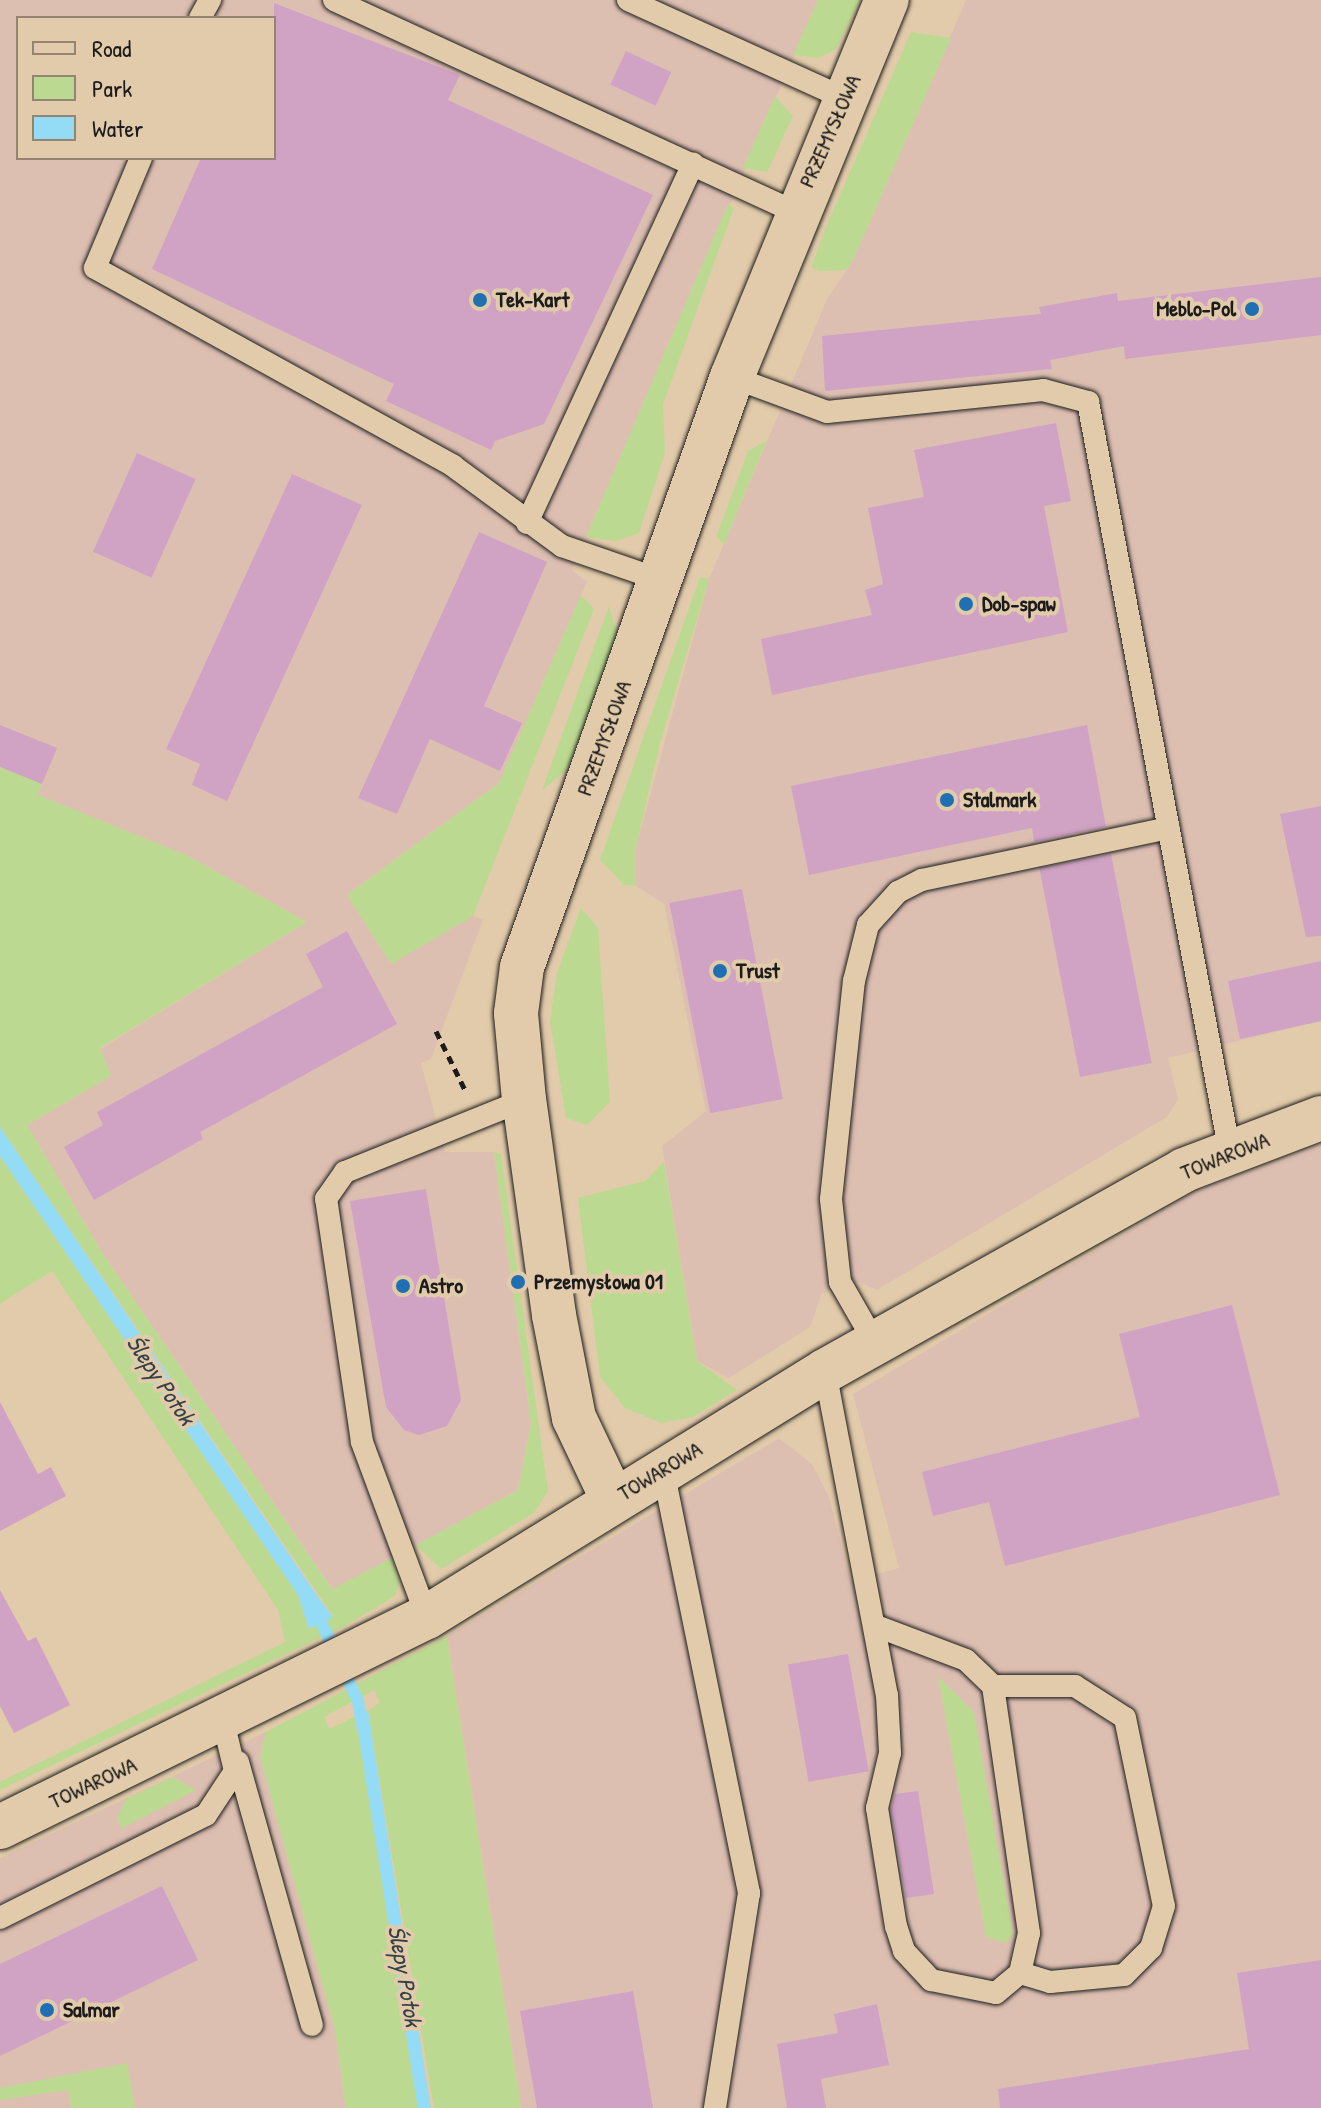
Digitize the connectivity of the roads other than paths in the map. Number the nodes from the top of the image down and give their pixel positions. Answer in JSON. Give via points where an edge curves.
{"nodes":[{"id":1,"x":334,"y":0,"type":"edge"},
{"id":2,"x":628,"y":0,"type":"edge"},
{"id":3,"x":887,"y":0,"type":"edge"},
{"id":4,"x":844,"y":98,"type":"junction"},
{"id":5,"x":140,"y":160,"type":"edge"},
{"id":6,"x":693,"y":164,"type":"junction"},
{"id":7,"x":795,"y":212,"type":"junction"},
{"id":8,"x":732,"y":377,"type":"junction"},
{"id":9,"x":527,"y":523,"type":"junction"},
{"id":10,"x":661,"y":580,"type":"junction"},
{"id":11,"x":1169,"y":828,"type":"junction"},
{"id":12,"x":524,"y":1100,"type":"junction"},
{"id":13,"x":1321,"y":1118,"type":"edge"},
{"id":14,"x":1230,"y":1153,"type":"junction"},
{"id":15,"x":875,"y":1343,"type":"junction"},
{"id":16,"x":825,"y":1371,"type":"junction"},
{"id":17,"x":663,"y":1470,"type":"junction"},
{"id":18,"x":613,"y":1500,"type":"junction"},
{"id":19,"x":427,"y":1617,"type":"junction"},
{"id":20,"x":876,"y":1626,"type":"junction"},
{"id":21,"x":993,"y":1686,"type":"junction"},
{"id":22,"x":230,"y":1739,"type":"junction"},
{"id":23,"x":0,"y":1827,"type":"edge"},
{"id":24,"x":0,"y":1918,"type":"edge"},
{"id":25,"x":1020,"y":1973,"type":"junction"},
{"id":26,"x":312,"y":2025,"type":"dead end"},
{"id":27,"x":715,"y":2108,"type":"edge"}],
"edges":[{"from":1,"to":6,"type":"lane"},
{"from":2,"to":4,"type":"lane"},
{"from":3,"to":4,"type":"street","name":"PRZEMYSŁOWA"},
{"from":4,"to":7,"type":"street","name":"PRZEMYSŁOWA"},
{"from":5,"to":9,"type":"lane","via":[[95,268],[453,466]]},
{"from":6,"to":7,"type":"lane"},
{"from":6,"to":9,"type":"lane"},
{"from":7,"to":8,"type":"street","name":"PRZEMYSŁOWA"},
{"from":8,"to":10,"type":"street","name":"PRZEMYSŁOWA"},
{"from":8,"to":11,"type":"lane","via":[[827,412],[1043,390],[1088,402]]},
{"from":9,"to":10,"type":"lane","via":[[562,546]]},
{"from":10,"to":12,"type":"street","name":"PRZEMYSŁOWA","via":[[526,951],[516,1013]]},
{"from":11,"to":14,"type":"lane"},
{"from":11,"to":15,"type":"lane","via":[[922,880],[898,892],[868,925],[854,981],[832,1213],[840,1282]]},
{"from":12,"to":18,"type":"street","name":"PRZEMYSŁOWA","via":[[567,1389]]},
{"from":12,"to":19,"type":"lane","via":[[345,1172],[326,1199],[362,1442]]},
{"from":13,"to":14,"type":"street","name":"TOWAROWA"},
{"from":14,"to":15,"type":"street","name":"TOWAROWA","via":[[1184,1170]]},
{"from":15,"to":16,"type":"street","name":"TOWAROWA"},
{"from":16,"to":17,"type":"street","name":"TOWAROWA"},
{"from":16,"to":20,"type":"lane"},
{"from":17,"to":18,"type":"street","name":"TOWAROWA"},
{"from":17,"to":27,"type":"lane","via":[[749,1893]]},
{"from":18,"to":19,"type":"street","name":"TOWAROWA"},
{"from":19,"to":22,"type":"street","name":"TOWAROWA","via":[[287,1691]]},
{"from":20,"to":21,"type":"lane","via":[[966,1660],[986,1671]]},
{"from":20,"to":25,"type":"lane","via":[[890,1753],[878,1824],[904,1951],[931,1980],[970,1993],[996,1993]]},
{"from":21,"to":25,"type":"lane","via":[[1029,1933]]},
{"from":21,"to":25,"type":"lane","via":[[1075,1686],[1125,1718],[1164,1906],[1151,1948],[1124,1975],[1050,1982]]},
{"from":22,"to":23,"type":"street","name":"TOWAROWA"},
{"from":22,"to":24,"type":"lane","via":[[230,1788],[206,1815]]},
{"from":22,"to":26,"type":"lane"}]}
